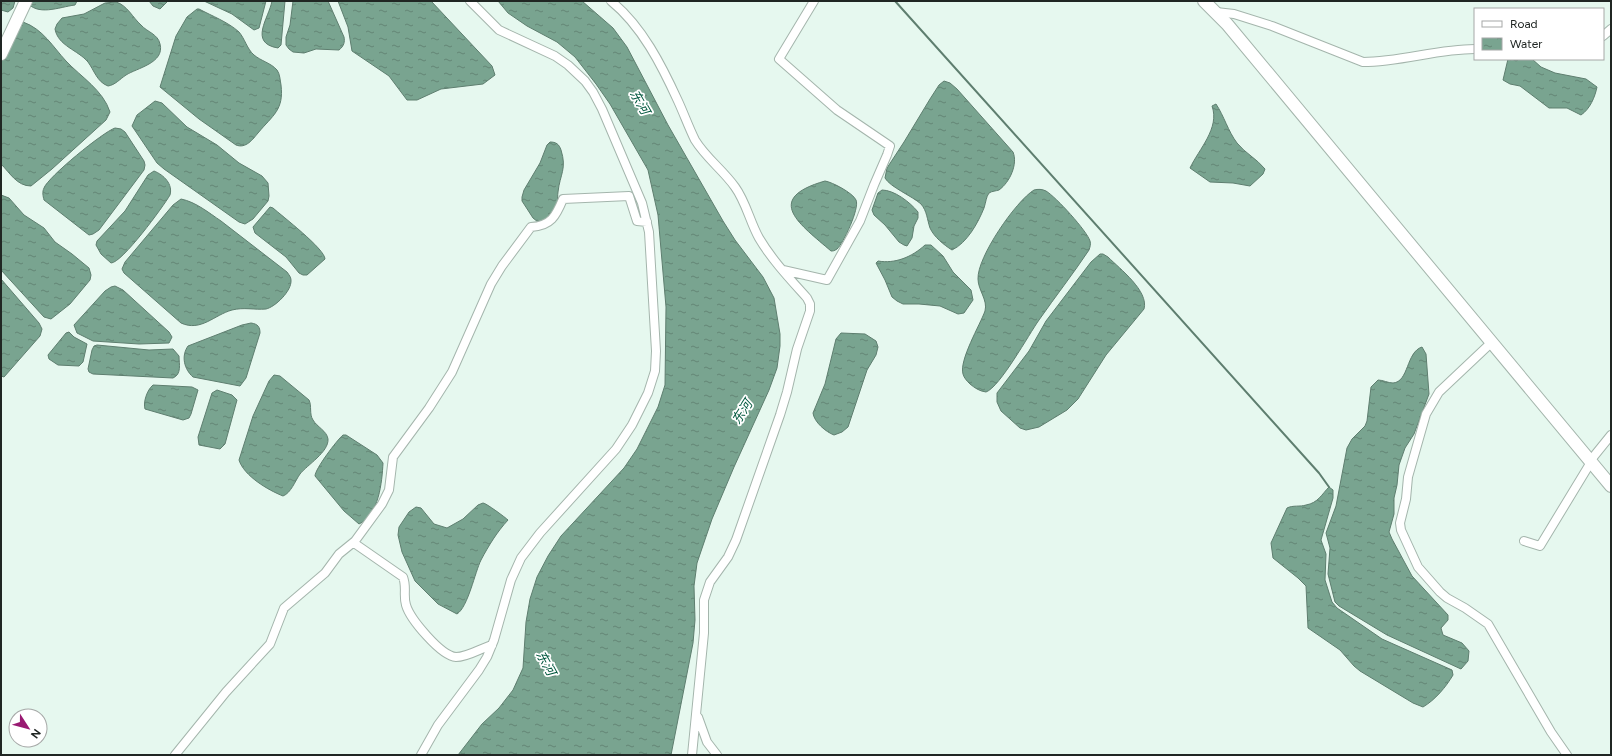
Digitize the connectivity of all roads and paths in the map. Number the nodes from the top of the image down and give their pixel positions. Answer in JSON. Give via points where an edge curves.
{"nodes":[{"id":1,"x":26,"y":1,"type":"edge"},
{"id":2,"x":470,"y":1,"type":"edge"},
{"id":3,"x":611,"y":1,"type":"edge"},
{"id":4,"x":814,"y":1,"type":"edge"},
{"id":5,"x":1204,"y":1,"type":"edge"},
{"id":6,"x":1216,"y":12,"type":"junction"},
{"id":7,"x":1474,"y":49,"type":"edge"},
{"id":8,"x":1,"y":54,"type":"edge"},
{"id":9,"x":647,"y":222,"type":"junction"},
{"id":10,"x":783,"y":270,"type":"junction"},
{"id":11,"x":1492,"y":342,"type":"junction"},
{"id":12,"x":1611,"y":435,"type":"edge"},
{"id":13,"x":1590,"y":461,"type":"junction"},
{"id":14,"x":1611,"y":486,"type":"edge"},
{"id":15,"x":1524,"y":541,"type":"dead end"},
{"id":16,"x":354,"y":543,"type":"junction"},
{"id":17,"x":492,"y":645,"type":"junction"},
{"id":18,"x":697,"y":713,"type":"junction"},
{"id":19,"x":175,"y":755,"type":"edge"},
{"id":20,"x":421,"y":755,"type":"edge"},
{"id":21,"x":692,"y":755,"type":"edge"},
{"id":22,"x":717,"y":755,"type":"edge"},
{"id":23,"x":1567,"y":755,"type":"edge"}],
"edges":[{"from":1,"to":8,"type":"street"},
{"from":2,"to":9,"type":"street","via":[[499,30],[556,56],[585,81],[602,109],[642,203]]},
{"from":3,"to":10,"type":"street","via":[[634,24],[652,51],[696,141],[706,156],[734,186],[760,240]]},
{"from":4,"to":10,"type":"street","via":[[779,59],[837,110],[890,146],[860,221],[827,280]]},
{"from":5,"to":6,"type":"street"},
{"from":6,"to":7,"type":"street","via":[[1234,14],[1272,26],[1363,62]]},
{"from":6,"to":11,"type":"street"},
{"from":9,"to":16,"type":"street","via":[[637,221],[629,196],[563,199],[548,223],[531,227],[491,284],[452,372],[393,457],[386,498]]},
{"from":9,"to":17,"type":"street","via":[[652,263],[656,351],[655,371],[650,388],[616,449],[540,533],[521,558],[511,580]]},
{"from":10,"to":18,"type":"street","via":[[809,301],[810,311],[780,415],[736,540],[728,557],[710,582],[704,600],[704,633]]},
{"from":11,"to":13,"type":"street"},
{"from":11,"to":23,"type":"street","via":[[1439,392],[1426,414],[1408,477],[1401,530],[1418,567],[1440,592],[1488,624]]},
{"from":12,"to":13,"type":"street"},
{"from":13,"to":14,"type":"street"},
{"from":13,"to":15,"type":"street","via":[[1540,546]]},
{"from":16,"to":17,"type":"street","via":[[403,578],[406,586],[405,603],[410,615],[444,652],[460,656]]},
{"from":16,"to":19,"type":"street","via":[[339,554],[325,573],[284,608],[270,644],[226,692]]},
{"from":17,"to":20,"type":"street","via":[[479,670],[438,725]]},
{"from":18,"to":21,"type":"street"},
{"from":18,"to":22,"type":"street","via":[[707,742]]}]}
